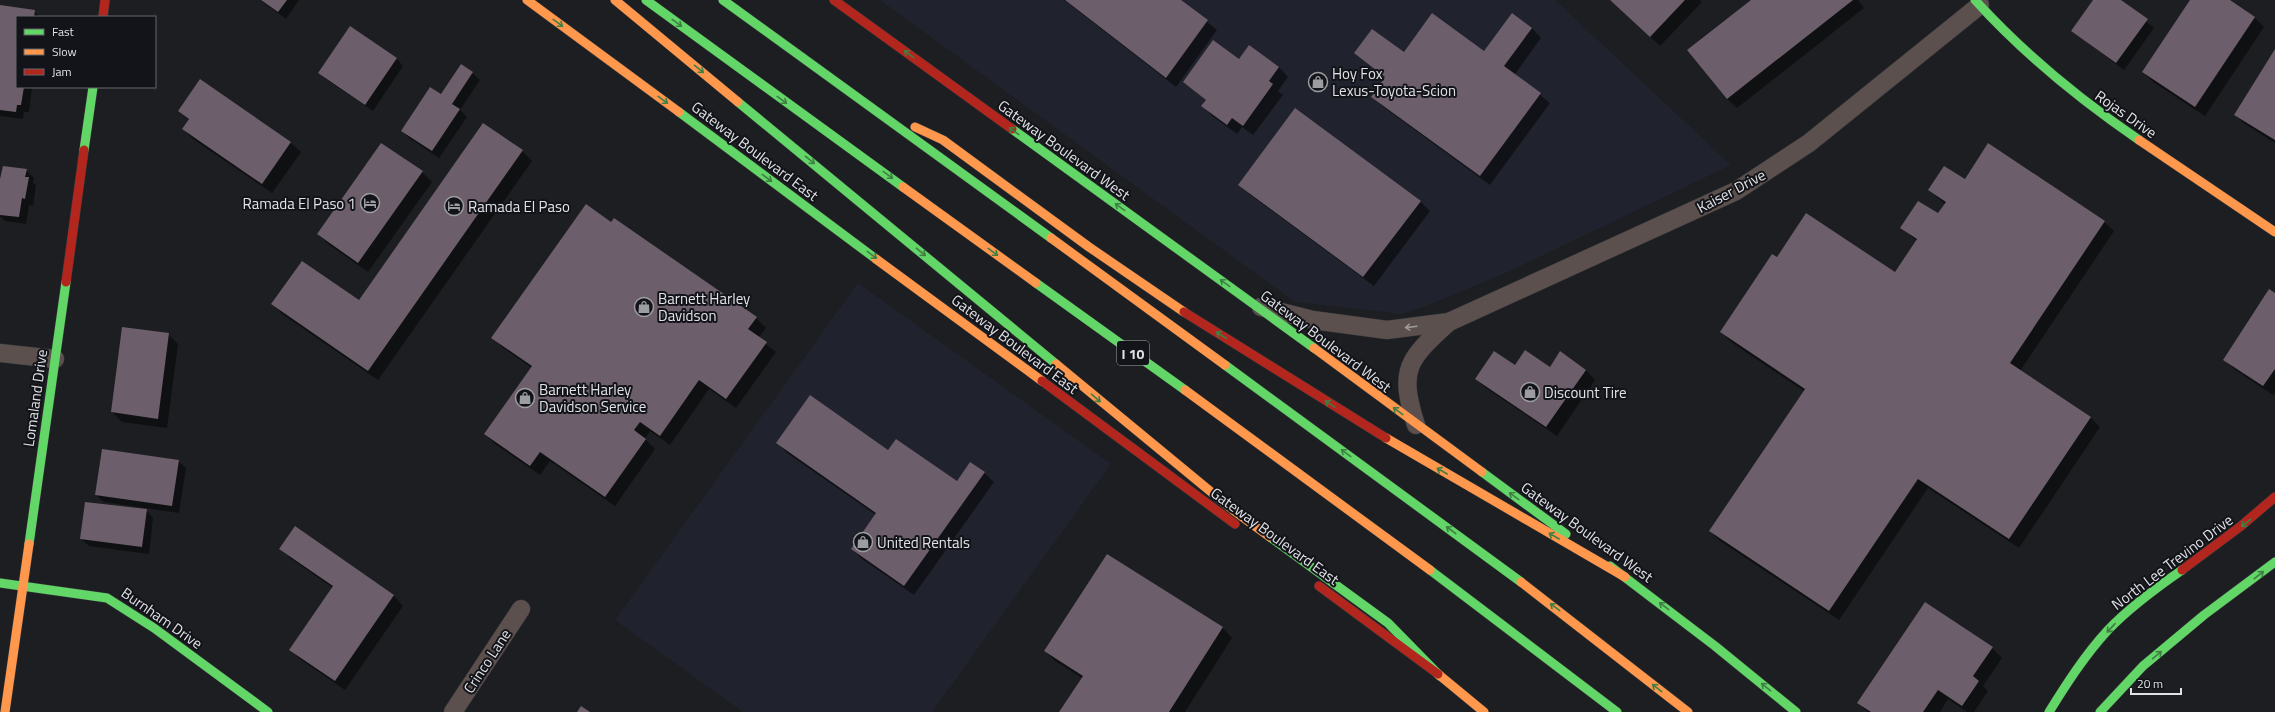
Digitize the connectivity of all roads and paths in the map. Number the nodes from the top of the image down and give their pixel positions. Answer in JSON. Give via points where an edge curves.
{"nodes":[{"id":1,"x":105,"y":0,"type":"edge"},
{"id":2,"x":527,"y":0,"type":"edge"},
{"id":3,"x":615,"y":0,"type":"edge"},
{"id":4,"x":646,"y":0,"type":"edge"},
{"id":5,"x":723,"y":0,"type":"edge"},
{"id":6,"x":834,"y":0,"type":"edge"},
{"id":7,"x":1978,"y":3,"type":"edge"},
{"id":8,"x":103,"y":16,"type":"edge"},
{"id":9,"x":93,"y":88,"type":"edge"},
{"id":10,"x":865,"y":103,"type":"junction"},
{"id":11,"x":2275,"y":232,"type":"edge"},
{"id":12,"x":1256,"y":306,"type":"junction"},
{"id":13,"x":1449,"y":322,"type":"junction"},
{"id":14,"x":0,"y":353,"type":"edge"},
{"id":15,"x":55,"y":359,"type":"junction"},
{"id":16,"x":1416,"y":425,"type":"junction"},
{"id":17,"x":2275,"y":496,"type":"edge"},
{"id":18,"x":1244,"y":531,"type":"dead end"},
{"id":19,"x":2275,"y":562,"type":"edge"},
{"id":20,"x":1625,"y":576,"type":"junction"},
{"id":21,"x":1313,"y":582,"type":"dead end"},
{"id":22,"x":0,"y":583,"type":"edge"},
{"id":23,"x":23,"y":585,"type":"junction"},
{"id":24,"x":521,"y":609,"type":"dead end"},
{"id":25,"x":1440,"y":676,"type":"junction"},
{"id":26,"x":5,"y":712,"type":"edge"},
{"id":27,"x":268,"y":712,"type":"edge"},
{"id":28,"x":454,"y":712,"type":"edge"},
{"id":29,"x":1484,"y":712,"type":"edge"},
{"id":30,"x":1617,"y":712,"type":"edge"},
{"id":31,"x":1688,"y":712,"type":"edge"},
{"id":32,"x":1796,"y":712,"type":"edge"},
{"id":33,"x":2049,"y":712,"type":"edge"},
{"id":34,"x":2100,"y":712,"type":"edge"}],
"edges":[{"from":1,"to":8,"type":"main road"},
{"from":2,"to":18,"type":"main road","name":"Gateway Boulevard East","one_way":true},
{"from":3,"to":25,"type":"main road","one_way":true,"via":[[1233,510],[1388,623]]},
{"from":4,"to":30,"type":"main road","number":"I 10","one_way":true,"via":[[1269,450],[1501,622]]},
{"from":5,"to":10,"type":"main road"},
{"from":12,"to":6,"type":"main road","name":"Gateway Boulevard West","one_way":true},
{"from":7,"to":11,"type":"main road","name":"Rojas Drive","via":[[2035,61],[2070,92]]},
{"from":7,"to":13,"type":"street","name":"Kaiser Drive","via":[[1809,143],[1736,191]]},
{"from":9,"to":15,"type":"main road","name":"Lomaland Drive"},
{"from":20,"to":10,"type":"main road","one_way":true,"via":[[1342,412],[1138,281],[943,140]]},
{"from":31,"to":10,"type":"main road","one_way":true,"via":[[1577,624],[1424,510]]},
{"from":13,"to":12,"type":"street","name":"Kaiser Drive","one_way":true,"via":[[1387,330],[1313,320]]},
{"from":16,"to":12,"type":"main road","name":"Gateway Boulevard West","one_way":true},
{"from":13,"to":16,"type":"street","name":"Kaiser Drive","via":[[1423,345],[1409,368],[1407,398]]},
{"from":14,"to":15,"type":"street"},
{"from":15,"to":23,"type":"main road","name":"Lomaland Drive"},
{"from":20,"to":16,"type":"main road","name":"Gateway Boulevard West","one_way":true},
{"from":17,"to":33,"type":"main road","name":"North Lee Trevino Drive","one_way":true,"via":[[2256,515],[2134,606],[2114,624],[2092,648]]},
{"from":34,"to":19,"type":"main road","one_way":true,"via":[[2144,666],[2204,615]]},
{"from":32,"to":20,"type":"main road","name":"Gateway Boulevard West","one_way":true},
{"from":21,"to":25,"type":"main road","name":"Gateway Boulevard East"},
{"from":22,"to":23,"type":"main road","name":"Burnham Drive"},
{"from":23,"to":26,"type":"main road","name":"Lomaland Drive"},
{"from":23,"to":27,"type":"main road","name":"Burnham Drive","via":[[107,598],[154,628]]},
{"from":24,"to":28,"type":"street","name":"Crinco Lane"},
{"from":25,"to":29,"type":"main road","name":"Gateway Boulevard East"}]}
